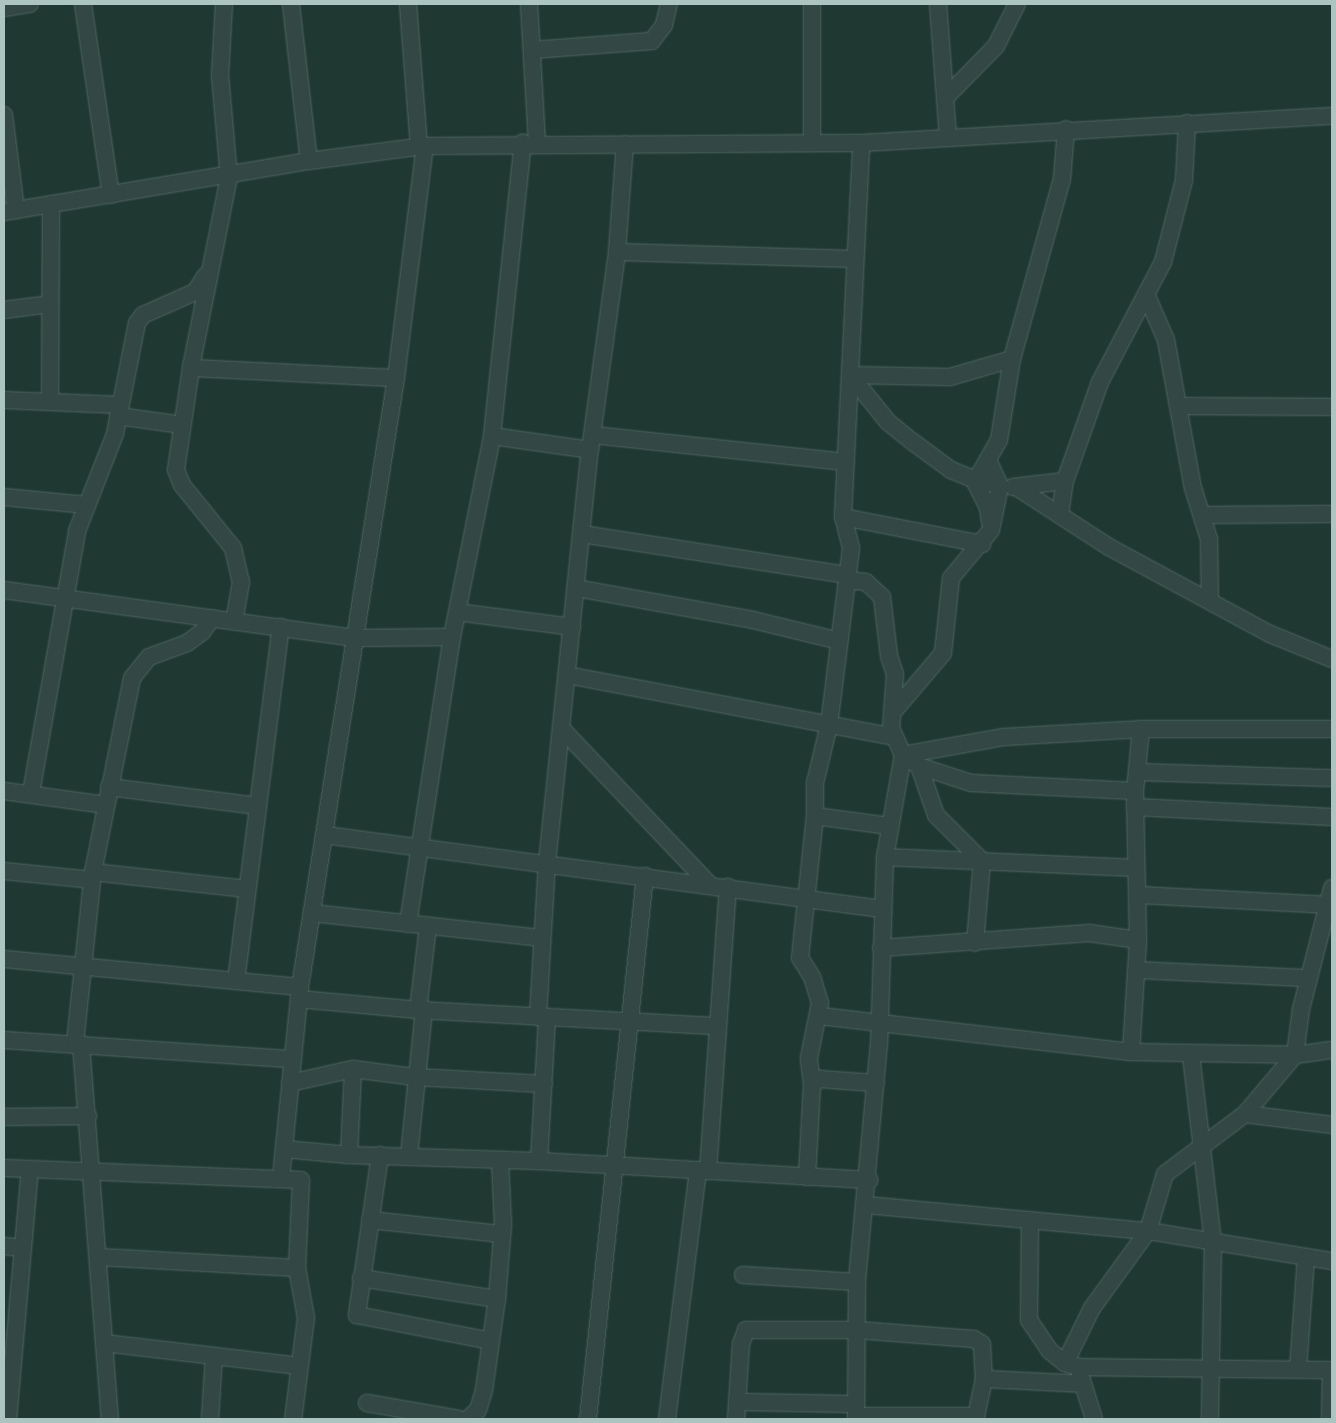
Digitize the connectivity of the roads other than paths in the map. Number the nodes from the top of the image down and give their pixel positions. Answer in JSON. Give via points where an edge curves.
{"nodes":[{"id":1,"x":30,"y":4,"type":"edge"},
{"id":2,"x":83,"y":4,"type":"edge"},
{"id":3,"x":224,"y":4,"type":"edge"},
{"id":4,"x":291,"y":4,"type":"edge"},
{"id":5,"x":408,"y":4,"type":"edge"},
{"id":6,"x":529,"y":4,"type":"edge"},
{"id":7,"x":669,"y":4,"type":"edge"},
{"id":8,"x":812,"y":4,"type":"edge"},
{"id":9,"x":938,"y":4,"type":"edge"},
{"id":10,"x":1017,"y":4,"type":"edge"},
{"id":11,"x":4,"y":8,"type":"edge"},
{"id":12,"x":532,"y":50,"type":"junction"},
{"id":13,"x":945,"y":98,"type":"junction"},
{"id":14,"x":4,"y":115,"type":"edge"},
{"id":15,"x":1332,"y":116,"type":"edge"},
{"id":16,"x":1187,"y":123,"type":"junction"},
{"id":17,"x":1066,"y":129,"type":"junction"},
{"id":18,"x":948,"y":136,"type":"junction"},
{"id":19,"x":530,"y":143,"type":"junction"},
{"id":20,"x":812,"y":143,"type":"junction"},
{"id":21,"x":861,"y":143,"type":"junction"},
{"id":22,"x":625,"y":144,"type":"junction"},
{"id":23,"x":422,"y":146,"type":"junction"},
{"id":24,"x":308,"y":161,"type":"junction"},
{"id":25,"x":229,"y":177,"type":"junction"},
{"id":26,"x":111,"y":195,"type":"junction"},
{"id":27,"x":52,"y":204,"type":"junction"},
{"id":28,"x":10,"y":211,"type":"edge"},
{"id":29,"x":617,"y":252,"type":"junction"},
{"id":30,"x":856,"y":259,"type":"junction"},
{"id":31,"x":210,"y":266,"type":"junction"},
{"id":32,"x":1146,"y":294,"type":"junction"},
{"id":33,"x":50,"y":304,"type":"junction"},
{"id":34,"x":4,"y":310,"type":"edge"},
{"id":35,"x":1012,"y":359,"type":"junction"},
{"id":36,"x":190,"y":368,"type":"junction"},
{"id":37,"x":850,"y":376,"type":"junction"},
{"id":38,"x":396,"y":378,"type":"junction"},
{"id":39,"x":4,"y":400,"type":"edge"},
{"id":40,"x":50,"y":402,"type":"junction"},
{"id":41,"x":1179,"y":406,"type":"junction"},
{"id":42,"x":1332,"y":407,"type":"edge"},
{"id":43,"x":119,"y":411,"type":"junction"},
{"id":44,"x":182,"y":425,"type":"junction"},
{"id":45,"x":492,"y":436,"type":"junction"},
{"id":46,"x":591,"y":442,"type":"junction"},
{"id":47,"x":846,"y":462,"type":"junction"},
{"id":48,"x":989,"y":462,"type":"junction"},
{"id":49,"x":1066,"y":481,"type":"junction"},
{"id":50,"x":975,"y":482,"type":"junction"},
{"id":51,"x":1000,"y":486,"type":"junction"},
{"id":52,"x":1018,"y":488,"type":"junction"},
{"id":53,"x":4,"y":497,"type":"edge"},
{"id":54,"x":87,"y":504,"type":"junction"},
{"id":55,"x":1332,"y":514,"type":"edge"},
{"id":56,"x":1060,"y":515,"type":"junction"},
{"id":57,"x":1202,"y":515,"type":"junction"},
{"id":58,"x":843,"y":517,"type":"junction"},
{"id":59,"x":990,"y":530,"type":"junction"},
{"id":60,"x":582,"y":534,"type":"junction"},
{"id":61,"x":982,"y":544,"type":"junction"},
{"id":62,"x":847,"y":578,"type":"junction"},
{"id":63,"x":576,"y":588,"type":"junction"},
{"id":64,"x":4,"y":590,"type":"edge"},
{"id":65,"x":64,"y":598,"type":"junction"},
{"id":66,"x":1210,"y":600,"type":"junction"},
{"id":67,"x":457,"y":612,"type":"junction"},
{"id":68,"x":212,"y":618,"type":"junction"},
{"id":69,"x":234,"y":621,"type":"junction"},
{"id":70,"x":572,"y":626,"type":"junction"},
{"id":71,"x":281,"y":627,"type":"junction"},
{"id":72,"x":452,"y":637,"type":"junction"},
{"id":73,"x":356,"y":638,"type":"junction"},
{"id":74,"x":840,"y":641,"type":"junction"},
{"id":75,"x":1332,"y":658,"type":"edge"},
{"id":76,"x":567,"y":675,"type":"junction"},
{"id":77,"x":893,"y":712,"type":"junction"},
{"id":78,"x":829,"y":725,"type":"junction"},
{"id":79,"x":562,"y":728,"type":"junction"},
{"id":80,"x":1141,"y":729,"type":"junction"},
{"id":81,"x":1332,"y":729,"type":"edge"},
{"id":82,"x":894,"y":737,"type":"junction"},
{"id":83,"x":903,"y":755,"type":"junction"},
{"id":84,"x":919,"y":766,"type":"junction"},
{"id":85,"x":1137,"y":772,"type":"junction"},
{"id":86,"x":1332,"y":778,"type":"edge"},
{"id":87,"x":109,"y":787,"type":"junction"},
{"id":88,"x":4,"y":791,"type":"edge"},
{"id":89,"x":31,"y":793,"type":"junction"},
{"id":90,"x":1135,"y":799,"type":"junction"},
{"id":91,"x":106,"y":805,"type":"junction"},
{"id":92,"x":258,"y":806,"type":"junction"},
{"id":93,"x":815,"y":816,"type":"junction"},
{"id":94,"x":1332,"y":816,"type":"edge"},
{"id":95,"x":889,"y":826,"type":"junction"},
{"id":96,"x":325,"y":835,"type":"junction"},
{"id":97,"x":417,"y":846,"type":"junction"},
{"id":98,"x":885,"y":857,"type":"junction"},
{"id":99,"x":982,"y":861,"type":"junction"},
{"id":100,"x":547,"y":863,"type":"junction"},
{"id":101,"x":1136,"y":868,"type":"junction"},
{"id":102,"x":4,"y":871,"type":"edge"},
{"id":103,"x":93,"y":876,"type":"junction"},
{"id":104,"x":645,"y":876,"type":"junction"},
{"id":105,"x":709,"y":884,"type":"junction"},
{"id":106,"x":728,"y":886,"type":"junction"},
{"id":107,"x":1332,"y":888,"type":"edge"},
{"id":108,"x":247,"y":890,"type":"junction"},
{"id":109,"x":1138,"y":894,"type":"junction"},
{"id":110,"x":805,"y":898,"type":"junction"},
{"id":111,"x":1330,"y":905,"type":"edge"},
{"id":112,"x":882,"y":909,"type":"junction"},
{"id":113,"x":312,"y":913,"type":"junction"},
{"id":114,"x":408,"y":924,"type":"junction"},
{"id":115,"x":428,"y":926,"type":"junction"},
{"id":116,"x":541,"y":938,"type":"junction"},
{"id":117,"x":1138,"y":940,"type":"junction"},
{"id":118,"x":975,"y":944,"type":"junction"},
{"id":119,"x":881,"y":948,"type":"junction"},
{"id":120,"x":4,"y":959,"type":"edge"},
{"id":121,"x":81,"y":965,"type":"junction"},
{"id":122,"x":1137,"y":970,"type":"junction"},
{"id":123,"x":1308,"y":978,"type":"junction"},
{"id":124,"x":236,"y":981,"type":"junction"},
{"id":125,"x":300,"y":993,"type":"junction"},
{"id":126,"x":421,"y":1010,"type":"junction"},
{"id":127,"x":820,"y":1016,"type":"junction"},
{"id":128,"x":543,"y":1017,"type":"junction"},
{"id":129,"x":629,"y":1022,"type":"junction"},
{"id":130,"x":879,"y":1025,"type":"junction"},
{"id":131,"x":715,"y":1026,"type":"junction"},
{"id":132,"x":4,"y":1040,"type":"edge"},
{"id":133,"x":78,"y":1044,"type":"junction"},
{"id":134,"x":1332,"y":1050,"type":"edge"},
{"id":135,"x":1130,"y":1052,"type":"junction"},
{"id":136,"x":1191,"y":1055,"type":"junction"},
{"id":137,"x":1295,"y":1055,"type":"junction"},
{"id":138,"x":292,"y":1059,"type":"junction"},
{"id":139,"x":354,"y":1069,"type":"junction"},
{"id":140,"x":415,"y":1077,"type":"junction"},
{"id":141,"x":290,"y":1083,"type":"junction"},
{"id":142,"x":876,"y":1083,"type":"junction"},
{"id":143,"x":544,"y":1084,"type":"junction"},
{"id":144,"x":812,"y":1084,"type":"junction"},
{"id":145,"x":1245,"y":1114,"type":"junction"},
{"id":146,"x":88,"y":1116,"type":"junction"},
{"id":147,"x":4,"y":1117,"type":"edge"},
{"id":148,"x":1332,"y":1125,"type":"edge"},
{"id":149,"x":1200,"y":1146,"type":"junction"},
{"id":150,"x":284,"y":1149,"type":"junction"},
{"id":151,"x":349,"y":1155,"type":"junction"},
{"id":152,"x":380,"y":1155,"type":"junction"},
{"id":153,"x":409,"y":1155,"type":"junction"},
{"id":154,"x":500,"y":1160,"type":"junction"},
{"id":155,"x":539,"y":1161,"type":"junction"},
{"id":156,"x":614,"y":1165,"type":"junction"},
{"id":157,"x":4,"y":1168,"type":"edge"},
{"id":158,"x":30,"y":1170,"type":"junction"},
{"id":159,"x":703,"y":1170,"type":"junction"},
{"id":160,"x":93,"y":1172,"type":"junction"},
{"id":161,"x":808,"y":1177,"type":"junction"},
{"id":162,"x":281,"y":1178,"type":"junction"},
{"id":163,"x":869,"y":1180,"type":"junction"},
{"id":164,"x":866,"y":1205,"type":"junction"},
{"id":165,"x":370,"y":1220,"type":"junction"},
{"id":166,"x":1030,"y":1220,"type":"junction"},
{"id":167,"x":1148,"y":1231,"type":"junction"},
{"id":168,"x":502,"y":1234,"type":"junction"},
{"id":169,"x":1213,"y":1242,"type":"junction"},
{"id":170,"x":4,"y":1246,"type":"edge"},
{"id":171,"x":22,"y":1248,"type":"junction"},
{"id":172,"x":99,"y":1257,"type":"junction"},
{"id":173,"x":1306,"y":1258,"type":"junction"},
{"id":174,"x":1332,"y":1261,"type":"edge"},
{"id":175,"x":297,"y":1268,"type":"junction"},
{"id":176,"x":743,"y":1275,"type":"dead end"},
{"id":177,"x":361,"y":1278,"type":"junction"},
{"id":178,"x":857,"y":1282,"type":"junction"},
{"id":179,"x":497,"y":1300,"type":"junction"},
{"id":180,"x":856,"y":1330,"type":"junction"},
{"id":181,"x":491,"y":1341,"type":"junction"},
{"id":182,"x":104,"y":1342,"type":"junction"},
{"id":183,"x":214,"y":1356,"type":"junction"},
{"id":184,"x":1072,"y":1365,"type":"junction"},
{"id":185,"x":300,"y":1366,"type":"junction"},
{"id":186,"x":1298,"y":1369,"type":"junction"},
{"id":187,"x":1212,"y":1370,"type":"junction"},
{"id":188,"x":1331,"y":1370,"type":"edge"},
{"id":189,"x":984,"y":1378,"type":"junction"},
{"id":190,"x":1082,"y":1384,"type":"junction"},
{"id":191,"x":737,"y":1402,"type":"junction"},
{"id":192,"x":367,"y":1403,"type":"dead end"},
{"id":193,"x":856,"y":1413,"type":"edge"},
{"id":194,"x":976,"y":1418,"type":"edge"},
{"id":195,"x":8,"y":1419,"type":"edge"},
{"id":196,"x":110,"y":1419,"type":"edge"},
{"id":197,"x":210,"y":1419,"type":"edge"},
{"id":198,"x":293,"y":1419,"type":"edge"},
{"id":199,"x":459,"y":1419,"type":"edge"},
{"id":200,"x":468,"y":1419,"type":"edge"},
{"id":201,"x":588,"y":1419,"type":"edge"},
{"id":202,"x":667,"y":1419,"type":"edge"},
{"id":203,"x":736,"y":1419,"type":"edge"},
{"id":204,"x":1094,"y":1419,"type":"edge"},
{"id":205,"x":1210,"y":1419,"type":"edge"},
{"id":206,"x":1330,"y":1419,"type":"edge"}],
"edges":[{"from":1,"to":11,"type":"street"},
{"from":2,"to":26,"type":"street"},
{"from":3,"to":25,"type":"street","via":[[220,75]]},
{"from":4,"to":24,"type":"street"},
{"from":5,"to":23,"type":"street"},
{"from":6,"to":12,"type":"street"},
{"from":7,"to":12,"type":"street","via":[[664,26],[652,41]]},
{"from":8,"to":20,"type":"street"},
{"from":9,"to":13,"type":"street"},
{"from":10,"to":13,"type":"street","via":[[996,46]]},
{"from":12,"to":19,"type":"street"},
{"from":13,"to":18,"type":"street"},
{"from":14,"to":28,"type":"street"},
{"from":15,"to":16,"type":"street"},
{"from":16,"to":17,"type":"street"},
{"from":16,"to":32,"type":"street","via":[[1184,180],[1174,226],[1163,262]]},
{"from":17,"to":18,"type":"street"},
{"from":17,"to":35,"type":"street","via":[[1062,179]]},
{"from":18,"to":21,"type":"street"},
{"from":19,"to":22,"type":"street"},
{"from":19,"to":23,"type":"street"},
{"from":19,"to":45,"type":"street"},
{"from":20,"to":21,"type":"street"},
{"from":20,"to":22,"type":"street"},
{"from":21,"to":30,"type":"street"},
{"from":22,"to":29,"type":"street"},
{"from":23,"to":24,"type":"street"},
{"from":23,"to":38,"type":"street"},
{"from":24,"to":25,"type":"street"},
{"from":25,"to":26,"type":"street"},
{"from":25,"to":31,"type":"street"},
{"from":26,"to":27,"type":"street"},
{"from":27,"to":28,"type":"street"},
{"from":27,"to":33,"type":"street"},
{"from":29,"to":30,"type":"street"},
{"from":29,"to":46,"type":"street"},
{"from":30,"to":37,"type":"street"},
{"from":31,"to":36,"type":"street"},
{"from":31,"to":43,"type":"street","via":[[195,292],[143,315],[137,323]]},
{"from":32,"to":41,"type":"street","via":[[1166,340]]},
{"from":32,"to":49,"type":"street","via":[[1117,342]]},
{"from":33,"to":34,"type":"street"},
{"from":33,"to":40,"type":"street"},
{"from":35,"to":37,"type":"street","via":[[950,377]]},
{"from":35,"to":48,"type":"street","via":[[999,440]]},
{"from":36,"to":38,"type":"street"},
{"from":36,"to":44,"type":"street"},
{"from":37,"to":47,"type":"street"},
{"from":37,"to":50,"type":"street","via":[[888,422],[951,470]]},
{"from":38,"to":73,"type":"street"},
{"from":39,"to":40,"type":"street"},
{"from":40,"to":43,"type":"street"},
{"from":41,"to":42,"type":"street"},
{"from":41,"to":57,"type":"street","via":[[1193,488]]},
{"from":43,"to":44,"type":"street"},
{"from":43,"to":54,"type":"street","via":[[98,484]]},
{"from":44,"to":69,"type":"street","via":[[178,478],[233,548],[240,570]]},
{"from":45,"to":46,"type":"street"},
{"from":45,"to":67,"type":"street"},
{"from":46,"to":47,"type":"street"},
{"from":46,"to":60,"type":"street"},
{"from":47,"to":58,"type":"street"},
{"from":48,"to":50,"type":"street"},
{"from":48,"to":51,"type":"street"},
{"from":49,"to":52,"type":"street"},
{"from":49,"to":56,"type":"street"},
{"from":50,"to":51,"type":"street"},
{"from":50,"to":59,"type":"street","via":[[988,508]]},
{"from":51,"to":52,"type":"street"},
{"from":51,"to":59,"type":"street"},
{"from":52,"to":56,"type":"street"},
{"from":53,"to":54,"type":"street"},
{"from":54,"to":65,"type":"street","via":[[77,531]]},
{"from":55,"to":57,"type":"street"},
{"from":56,"to":66,"type":"street","via":[[1109,547]]},
{"from":57,"to":66,"type":"street","via":[[1211,555]]},
{"from":58,"to":61,"type":"street"},
{"from":58,"to":62,"type":"street","via":[[851,548]]},
{"from":59,"to":61,"type":"street"},
{"from":60,"to":62,"type":"street"},
{"from":60,"to":63,"type":"street"},
{"from":61,"to":77,"type":"street","via":[[951,578],[942,653]]},
{"from":62,"to":74,"type":"street"},
{"from":62,"to":77,"type":"street","via":[[866,582],[882,598],[889,656],[895,674]]},
{"from":63,"to":70,"type":"street"},
{"from":63,"to":74,"type":"street","via":[[753,620]]},
{"from":64,"to":65,"type":"street"},
{"from":65,"to":68,"type":"street"},
{"from":65,"to":89,"type":"street"},
{"from":66,"to":75,"type":"street","via":[[1292,644]]},
{"from":67,"to":70,"type":"street"},
{"from":67,"to":72,"type":"street"},
{"from":68,"to":69,"type":"street"},
{"from":68,"to":87,"type":"street","via":[[188,643],[149,657],[136,672]]},
{"from":69,"to":71,"type":"street"},
{"from":70,"to":76,"type":"street"},
{"from":71,"to":73,"type":"street"},
{"from":71,"to":92,"type":"street"},
{"from":72,"to":73,"type":"street"},
{"from":72,"to":97,"type":"street"},
{"from":73,"to":96,"type":"street"},
{"from":74,"to":78,"type":"street"},
{"from":76,"to":78,"type":"street"},
{"from":76,"to":79,"type":"street"},
{"from":77,"to":82,"type":"street"},
{"from":78,"to":82,"type":"street"},
{"from":78,"to":93,"type":"street","via":[[815,783]]},
{"from":79,"to":100,"type":"street"},
{"from":79,"to":105,"type":"street"},
{"from":80,"to":81,"type":"street"},
{"from":80,"to":83,"type":"street","via":[[1004,737]]},
{"from":80,"to":85,"type":"street"},
{"from":82,"to":83,"type":"street"},
{"from":83,"to":84,"type":"street"},
{"from":83,"to":95,"type":"street"},
{"from":84,"to":90,"type":"street","via":[[971,784]]},
{"from":84,"to":99,"type":"street","via":[[936,815]]},
{"from":85,"to":86,"type":"street"},
{"from":85,"to":90,"type":"street"},
{"from":87,"to":91,"type":"street"},
{"from":87,"to":92,"type":"street"},
{"from":88,"to":89,"type":"street"},
{"from":89,"to":91,"type":"street"},
{"from":90,"to":94,"type":"street"},
{"from":90,"to":101,"type":"street"},
{"from":91,"to":103,"type":"street"},
{"from":92,"to":108,"type":"street"},
{"from":93,"to":95,"type":"street"},
{"from":93,"to":110,"type":"street"},
{"from":95,"to":98,"type":"street"},
{"from":96,"to":97,"type":"street"},
{"from":96,"to":113,"type":"street"},
{"from":97,"to":100,"type":"street"},
{"from":97,"to":114,"type":"street"},
{"from":98,"to":99,"type":"street"},
{"from":98,"to":112,"type":"street"},
{"from":99,"to":101,"type":"street"},
{"from":99,"to":118,"type":"street"},
{"from":100,"to":104,"type":"street"},
{"from":100,"to":116,"type":"street"},
{"from":101,"to":109,"type":"street"},
{"from":102,"to":103,"type":"street"},
{"from":103,"to":108,"type":"street"},
{"from":103,"to":121,"type":"street"},
{"from":104,"to":105,"type":"street"},
{"from":104,"to":129,"type":"street"},
{"from":105,"to":106,"type":"street"},
{"from":106,"to":110,"type":"street"},
{"from":106,"to":131,"type":"street"},
{"from":107,"to":111,"type":"street"},
{"from":108,"to":124,"type":"street"},
{"from":109,"to":111,"type":"street"},
{"from":109,"to":117,"type":"street"},
{"from":110,"to":112,"type":"street"},
{"from":110,"to":127,"type":"street","via":[[800,958],[812,977],[820,1002]]},
{"from":111,"to":123,"type":"street"},
{"from":112,"to":119,"type":"street"},
{"from":113,"to":114,"type":"street"},
{"from":113,"to":125,"type":"street"},
{"from":114,"to":115,"type":"street"},
{"from":115,"to":116,"type":"street"},
{"from":115,"to":126,"type":"street"},
{"from":116,"to":128,"type":"street"},
{"from":117,"to":118,"type":"street","via":[[1089,933]]},
{"from":117,"to":122,"type":"street"},
{"from":118,"to":119,"type":"street"},
{"from":119,"to":130,"type":"street"},
{"from":120,"to":121,"type":"street"},
{"from":121,"to":124,"type":"street"},
{"from":121,"to":133,"type":"street"},
{"from":122,"to":123,"type":"street"},
{"from":122,"to":135,"type":"street"},
{"from":123,"to":137,"type":"street"},
{"from":124,"to":125,"type":"street"},
{"from":125,"to":126,"type":"street"},
{"from":125,"to":138,"type":"street"},
{"from":126,"to":128,"type":"street"},
{"from":126,"to":140,"type":"street"},
{"from":127,"to":130,"type":"street"},
{"from":127,"to":144,"type":"street","via":[[809,1058]]},
{"from":128,"to":129,"type":"street"},
{"from":128,"to":143,"type":"street"},
{"from":129,"to":131,"type":"street"},
{"from":129,"to":156,"type":"street"},
{"from":130,"to":135,"type":"street"},
{"from":130,"to":142,"type":"street"},
{"from":131,"to":159,"type":"street"},
{"from":132,"to":133,"type":"street"},
{"from":133,"to":138,"type":"street"},
{"from":133,"to":146,"type":"street"},
{"from":134,"to":137,"type":"street"},
{"from":135,"to":136,"type":"street"},
{"from":136,"to":137,"type":"street"},
{"from":136,"to":149,"type":"street"},
{"from":137,"to":145,"type":"street"},
{"from":138,"to":141,"type":"street"},
{"from":139,"to":140,"type":"street"},
{"from":139,"to":141,"type":"street"},
{"from":139,"to":151,"type":"street"},
{"from":140,"to":143,"type":"street"},
{"from":140,"to":153,"type":"street"},
{"from":141,"to":150,"type":"street"},
{"from":142,"to":144,"type":"street","via":[[819,1080]]},
{"from":142,"to":163,"type":"street"},
{"from":143,"to":155,"type":"street"},
{"from":144,"to":161,"type":"street"},
{"from":145,"to":148,"type":"street"},
{"from":145,"to":149,"type":"street"},
{"from":146,"to":147,"type":"street"},
{"from":146,"to":160,"type":"street"},
{"from":149,"to":167,"type":"street","via":[[1165,1174]]},
{"from":149,"to":169,"type":"street"},
{"from":150,"to":151,"type":"street"},
{"from":150,"to":162,"type":"street"},
{"from":151,"to":152,"type":"street"},
{"from":152,"to":153,"type":"street"},
{"from":152,"to":165,"type":"street"},
{"from":153,"to":154,"type":"street"},
{"from":154,"to":155,"type":"street"},
{"from":154,"to":168,"type":"street"},
{"from":155,"to":156,"type":"street"},
{"from":156,"to":159,"type":"street"},
{"from":156,"to":201,"type":"street"},
{"from":157,"to":158,"type":"street"},
{"from":158,"to":160,"type":"street"},
{"from":158,"to":171,"type":"street"},
{"from":159,"to":161,"type":"street"},
{"from":159,"to":202,"type":"street"},
{"from":160,"to":162,"type":"street"},
{"from":160,"to":172,"type":"street"},
{"from":161,"to":163,"type":"street"},
{"from":162,"to":175,"type":"street","via":[[297,1178],[303,1184]]},
{"from":163,"to":164,"type":"street"},
{"from":164,"to":166,"type":"street"},
{"from":164,"to":178,"type":"street"},
{"from":165,"to":168,"type":"street"},
{"from":165,"to":177,"type":"street"},
{"from":166,"to":167,"type":"street"},
{"from":166,"to":184,"type":"street","via":[[1029,1320],[1050,1351]]},
{"from":167,"to":169,"type":"street"},
{"from":167,"to":184,"type":"street","via":[[1092,1308]]},
{"from":168,"to":179,"type":"street"},
{"from":169,"to":173,"type":"street"},
{"from":169,"to":187,"type":"street"},
{"from":170,"to":171,"type":"street"},
{"from":171,"to":195,"type":"street"},
{"from":172,"to":175,"type":"street"},
{"from":172,"to":182,"type":"street"},
{"from":173,"to":174,"type":"street"},
{"from":173,"to":186,"type":"street"},
{"from":175,"to":185,"type":"street","via":[[306,1305]]},
{"from":176,"to":178,"type":"street"},
{"from":177,"to":179,"type":"street"},
{"from":177,"to":181,"type":"street","via":[[357,1315]]},
{"from":178,"to":180,"type":"street"},
{"from":179,"to":181,"type":"street"},
{"from":180,"to":189,"type":"street","via":[[974,1339],[982,1344]]},
{"from":180,"to":191,"type":"street","via":[[746,1330],[741,1344]]},
{"from":180,"to":193,"type":"street"},
{"from":181,"to":200,"type":"street","via":[[480,1404]]},
{"from":182,"to":183,"type":"street"},
{"from":182,"to":196,"type":"street"},
{"from":183,"to":185,"type":"street"},
{"from":183,"to":197,"type":"street"},
{"from":184,"to":187,"type":"street"},
{"from":184,"to":190,"type":"street"},
{"from":185,"to":198,"type":"street"},
{"from":186,"to":187,"type":"street"},
{"from":186,"to":188,"type":"street"},
{"from":187,"to":205,"type":"street"},
{"from":188,"to":206,"type":"street"},
{"from":189,"to":190,"type":"street"},
{"from":189,"to":194,"type":"street"},
{"from":190,"to":204,"type":"street"},
{"from":191,"to":193,"type":"street"},
{"from":191,"to":203,"type":"street"},
{"from":192,"to":199,"type":"street"},
{"from":193,"to":194,"type":"street"}]}
